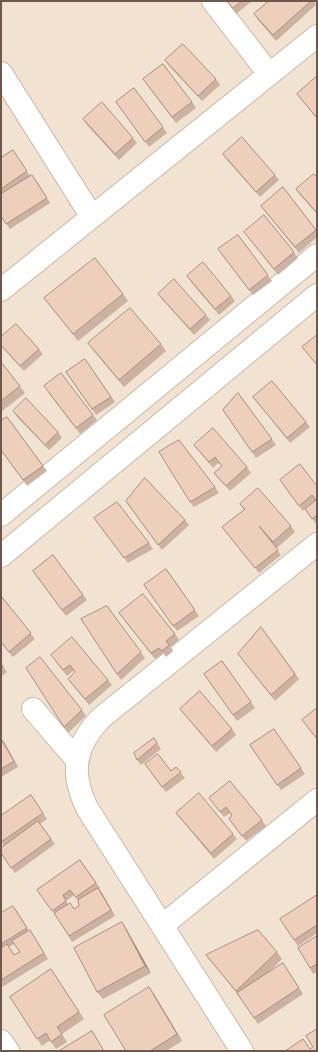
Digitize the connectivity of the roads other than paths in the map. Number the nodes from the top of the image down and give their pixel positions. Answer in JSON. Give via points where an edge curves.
{"nodes":[{"id":1,"x":213,"y":1,"type":"edge"},
{"id":2,"x":317,"y":36,"type":"edge"},
{"id":3,"x":1,"y":73,"type":"edge"},
{"id":4,"x":269,"y":74,"type":"junction"},
{"id":5,"x":92,"y":217,"type":"junction"},
{"id":6,"x":317,"y":255,"type":"edge"},
{"id":7,"x":1,"y":290,"type":"edge"},
{"id":8,"x":269,"y":295,"type":"junction"},
{"id":9,"x":317,"y":295,"type":"edge"},
{"id":10,"x":288,"y":319,"type":"junction"},
{"id":11,"x":1,"y":515,"type":"edge"},
{"id":12,"x":317,"y":544,"type":"edge"},
{"id":13,"x":1,"y":556,"type":"edge"},
{"id":14,"x":33,"y":709,"type":"dead end"},
{"id":15,"x":77,"y":760,"type":"junction"},
{"id":16,"x":317,"y":800,"type":"edge"},
{"id":17,"x":163,"y":925,"type":"junction"},
{"id":18,"x":1,"y":1041,"type":"edge"},
{"id":19,"x":8,"y":1051,"type":"edge"},
{"id":20,"x":242,"y":1051,"type":"edge"}],
"edges":[{"from":1,"to":4,"type":"street"},
{"from":2,"to":4,"type":"street"},
{"from":3,"to":5,"type":"street"},
{"from":4,"to":5,"type":"street"},
{"from":5,"to":7,"type":"street"},
{"from":6,"to":8,"type":"street"},
{"from":8,"to":10,"type":"street"},
{"from":8,"to":11,"type":"street"},
{"from":9,"to":10,"type":"street"},
{"from":10,"to":13,"type":"street"},
{"from":12,"to":15,"type":"street","via":[[101,718],[89,730],[81,744]]},
{"from":14,"to":15,"type":"street"},
{"from":15,"to":17,"type":"street","via":[[76,777],[80,793]]},
{"from":16,"to":17,"type":"street"},
{"from":17,"to":20,"type":"street"},
{"from":18,"to":19,"type":"street"}]}
